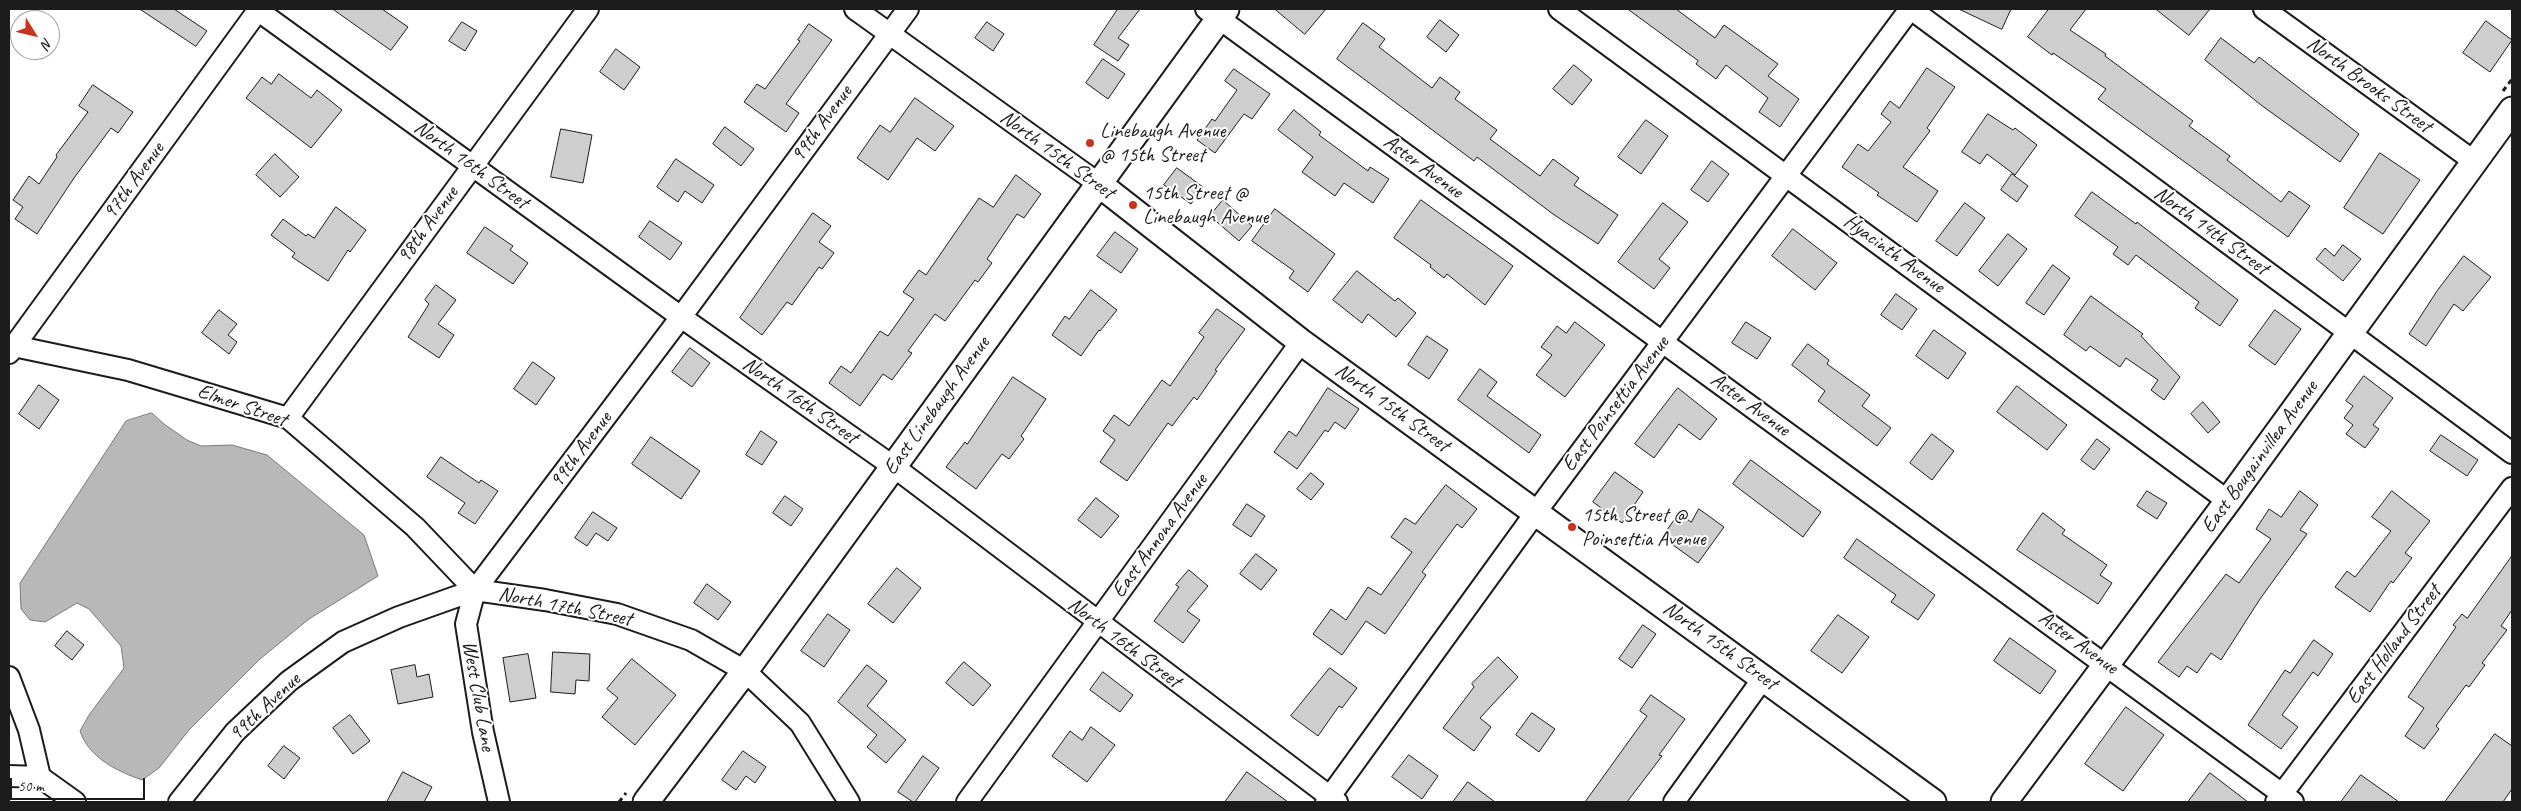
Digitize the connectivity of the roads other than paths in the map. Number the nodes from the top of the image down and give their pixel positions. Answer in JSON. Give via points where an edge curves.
{"nodes":[{"id":1,"x":257,"y":9,"type":"edge"},
{"id":2,"x":588,"y":9,"type":"edge"},
{"id":3,"x":855,"y":9,"type":"edge"},
{"id":4,"x":908,"y":9,"type":"edge"},
{"id":5,"x":1558,"y":9,"type":"edge"},
{"id":6,"x":1910,"y":9,"type":"edge"},
{"id":7,"x":2264,"y":9,"type":"edge"},
{"id":8,"x":1217,"y":12,"type":"edge"},
{"id":9,"x":889,"y":34,"type":"junction"},
{"id":10,"x":2512,"y":110,"type":"edge"},
{"id":11,"x":2475,"y":162,"type":"junction"},
{"id":12,"x":472,"y":166,"type":"junction"},
{"id":13,"x":1786,"y":175,"type":"junction"},
{"id":14,"x":1099,"y":184,"type":"junction"},
{"id":15,"x":681,"y":316,"type":"junction"},
{"id":16,"x":2350,"y":333,"type":"junction"},
{"id":17,"x":1663,"y":341,"type":"junction"},
{"id":18,"x":1301,"y":342,"type":"junction"},
{"id":19,"x":10,"y":349,"type":"edge"},
{"id":20,"x":288,"y":418,"type":"junction"},
{"id":21,"x":2512,"y":453,"type":"edge"},
{"id":22,"x":894,"y":466,"type":"junction"},
{"id":23,"x":2512,"y":488,"type":"edge"},
{"id":24,"x":2228,"y":501,"type":"junction"},
{"id":25,"x":1536,"y":512,"type":"junction"},
{"id":26,"x":475,"y":590,"type":"junction"},
{"id":27,"x":1097,"y":623,"type":"junction"},
{"id":28,"x":2107,"y":664,"type":"junction"},
{"id":29,"x":745,"y":671,"type":"junction"},
{"id":30,"x":9,"y":677,"type":"edge"},
{"id":31,"x":1764,"y":677,"type":"junction"},
{"id":32,"x":9,"y":776,"type":"edge"},
{"id":33,"x":40,"y":777,"type":"junction"},
{"id":34,"x":2283,"y":800,"type":"edge"},
{"id":35,"x":1331,"y":801,"type":"edge"},
{"id":36,"x":75,"y":802,"type":"edge"},
{"id":37,"x":179,"y":802,"type":"edge"},
{"id":38,"x":499,"y":802,"type":"edge"},
{"id":39,"x":646,"y":802,"type":"edge"},
{"id":40,"x":849,"y":802,"type":"edge"},
{"id":41,"x":967,"y":802,"type":"edge"},
{"id":42,"x":1674,"y":802,"type":"edge"},
{"id":43,"x":1934,"y":802,"type":"edge"},
{"id":44,"x":2004,"y":802,"type":"edge"}],
"edges":[{"from":1,"to":12,"type":"street","name":"North 16th Street"},
{"from":1,"to":19,"type":"street","name":"97th Avenue"},
{"from":2,"to":12,"type":"street","name":"98th Avenue"},
{"from":3,"to":9,"type":"street","name":"North 15th Street"},
{"from":4,"to":9,"type":"street","name":"99th Avenue"},
{"from":5,"to":13,"type":"street","name":"Hyacinth Avenue"},
{"from":6,"to":13,"type":"street","name":"East Poinsettia Avenue"},
{"from":6,"to":16,"type":"street","name":"North 14th Street"},
{"from":7,"to":11,"type":"street","name":"North Brooks Street"},
{"from":8,"to":14,"type":"street","name":"East Linebaugh Avenue"},
{"from":8,"to":17,"type":"street","name":"Aster Avenue"},
{"from":9,"to":14,"type":"street","name":"North 15th Street"},
{"from":9,"to":15,"type":"street","name":"99th Avenue"},
{"from":10,"to":11,"type":"street","name":"East Bougainvillea Avenue"},
{"from":11,"to":16,"type":"street","name":"East Bougainvillea Avenue"},
{"from":12,"to":15,"type":"street","name":"North 16th Street"},
{"from":12,"to":20,"type":"street","name":"98th Avenue"},
{"from":13,"to":17,"type":"street","name":"East Poinsettia Avenue"},
{"from":13,"to":24,"type":"street","name":"Hyacinth Avenue"},
{"from":14,"to":18,"type":"street","name":"North 15th Street"},
{"from":14,"to":22,"type":"street","name":"East Linebaugh Avenue"},
{"from":15,"to":22,"type":"street","name":"North 16th Street"},
{"from":15,"to":26,"type":"street","name":"99th Avenue"},
{"from":16,"to":21,"type":"street","name":"North 14th Street"},
{"from":16,"to":24,"type":"street","name":"East Bougainvillea Avenue"},
{"from":17,"to":25,"type":"street","name":"East Poinsettia Avenue"},
{"from":17,"to":28,"type":"street","name":"Aster Avenue"},
{"from":18,"to":25,"type":"street","name":"North 15th Street"},
{"from":18,"to":27,"type":"street","name":"East Annona Avenue"},
{"from":19,"to":20,"type":"street","name":"Elmer Street","via":[[128,370]]},
{"from":20,"to":26,"type":"street","name":"Elmer Street","via":[[415,527]]},
{"from":22,"to":27,"type":"street","name":"North 16th Street"},
{"from":22,"to":29,"type":"street","name":"East Linebaugh Avenue"},
{"from":23,"to":34,"type":"street","name":"East Holland Street"},
{"from":24,"to":28,"type":"street","name":"East Bougainvillea Avenue"},
{"from":25,"to":31,"type":"street","name":"North 15th Street"},
{"from":25,"to":35,"type":"street","name":"East Poinsettia Avenue"},
{"from":26,"to":29,"type":"street","name":"North 17th Street","via":[[618,614],[690,640]]},
{"from":26,"to":37,"type":"street","name":"99th Avenue","via":[[343,642],[289,681],[235,732]]},
{"from":26,"to":38,"type":"street","name":"West Club Lane","via":[[466,624],[482,732]]},
{"from":27,"to":35,"type":"street","name":"North 16th Street"},
{"from":27,"to":41,"type":"street","name":"East Annona Avenue"},
{"from":28,"to":34,"type":"street","name":"Aster Avenue"},
{"from":28,"to":44,"type":"street","name":"East Bougainvillea Avenue"},
{"from":29,"to":39,"type":"street","name":"East Linebaugh Avenue"},
{"from":29,"to":40,"type":"street","name":"North 17th Street","via":[[800,723]]},
{"from":30,"to":33,"type":"street","via":[[30,730]]},
{"from":31,"to":42,"type":"street"},
{"from":31,"to":43,"type":"street","name":"North 15th Street"},
{"from":32,"to":33,"type":"street"},
{"from":33,"to":36,"type":"street"}]}
